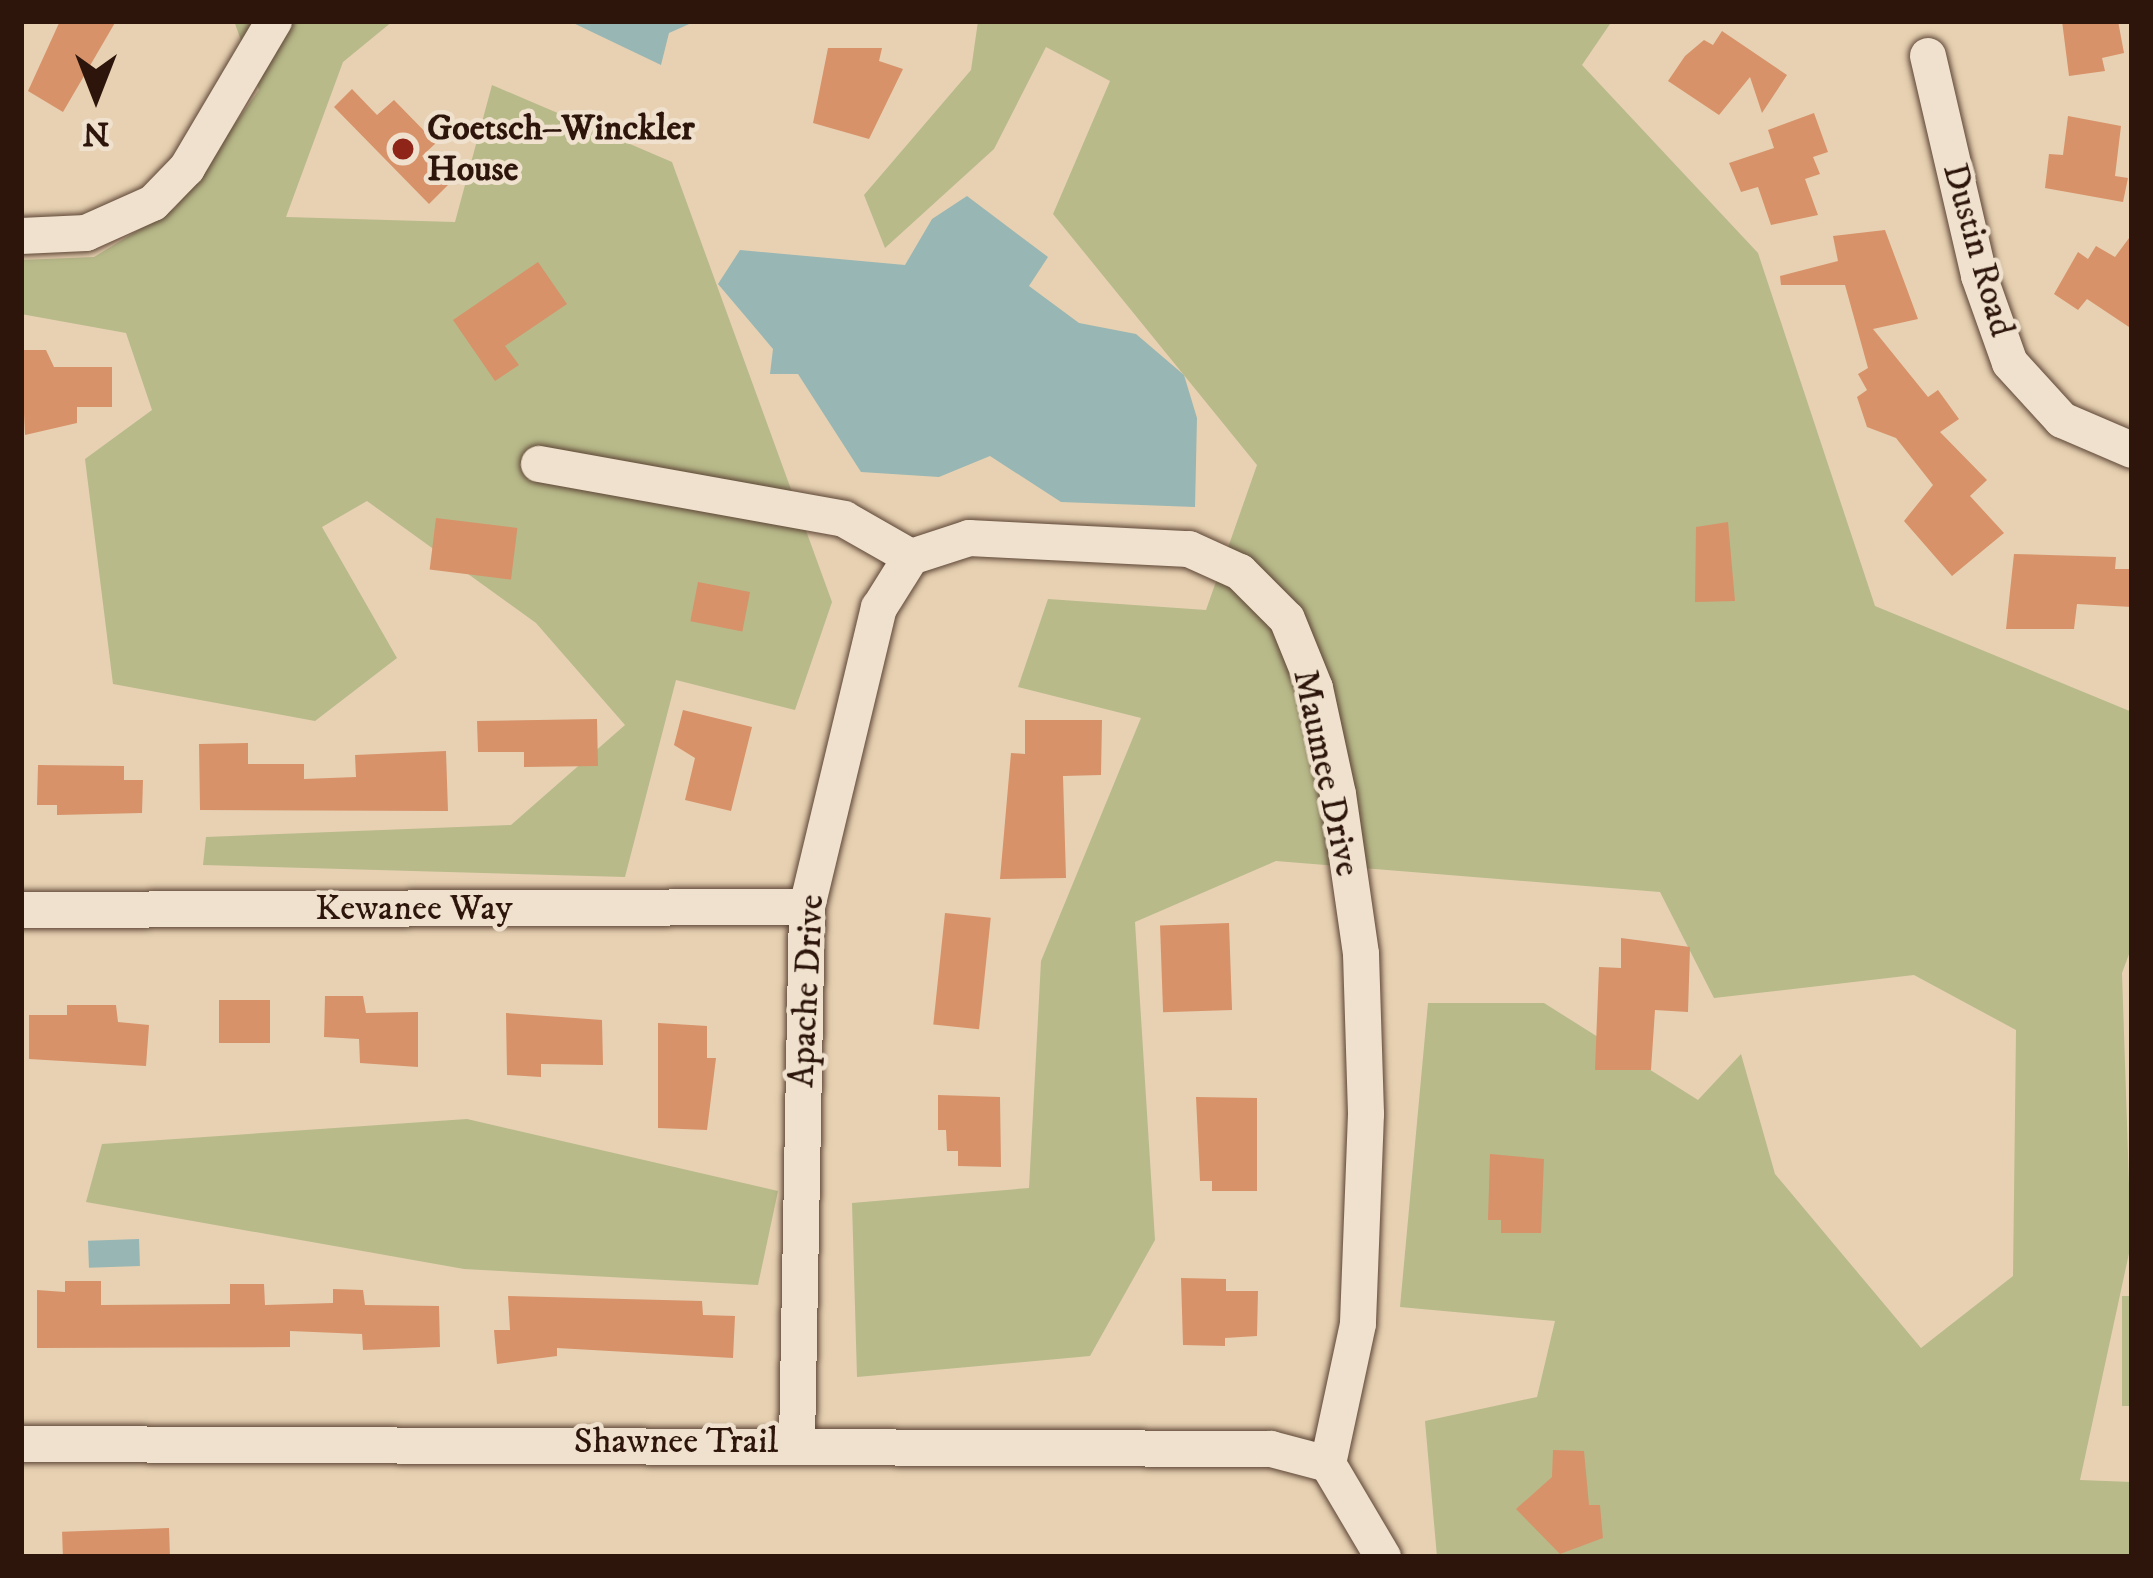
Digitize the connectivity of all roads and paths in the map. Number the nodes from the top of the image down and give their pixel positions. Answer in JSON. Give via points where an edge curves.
{"nodes":[{"id":1,"x":274,"y":21,"type":"edge"},
{"id":2,"x":1928,"y":56,"type":"dead end"},
{"id":3,"x":21,"y":236,"type":"edge"},
{"id":4,"x":2132,"y":450,"type":"edge"},
{"id":5,"x":539,"y":464,"type":"dead end"},
{"id":6,"x":911,"y":557,"type":"junction"},
{"id":7,"x":807,"y":907,"type":"junction"},
{"id":8,"x":21,"y":910,"type":"edge"},
{"id":9,"x":796,"y":1442,"type":"junction"},
{"id":10,"x":21,"y":1444,"type":"edge"},
{"id":11,"x":1328,"y":1464,"type":"junction"},
{"id":12,"x":1383,"y":1557,"type":"edge"}],
"edges":[{"from":1,"to":3,"type":"street","via":[[187,168],[162,195],[98,230]]},
{"from":2,"to":4,"type":"street","name":"Dustin Road","via":[[1979,276],[2010,362],[2062,420]]},
{"from":5,"to":6,"type":"street","via":[[844,519]]},
{"from":6,"to":7,"type":"street","name":"Apache Drive","via":[[879,608]]},
{"from":6,"to":11,"type":"street","name":"Maumee Drive","via":[[969,538],[1189,549],[1240,572],[1287,619],[1315,688],[1360,954],[1366,1114],[1358,1324]]},
{"from":7,"to":8,"type":"street","name":"Kewanee Way"},
{"from":7,"to":9,"type":"street","name":"Apache Drive"},
{"from":9,"to":10,"type":"street","name":"Shawnee Trail"},
{"from":9,"to":11,"type":"street","name":"Shawnee Trail","via":[[1271,1449]]},
{"from":11,"to":12,"type":"street"}]}
